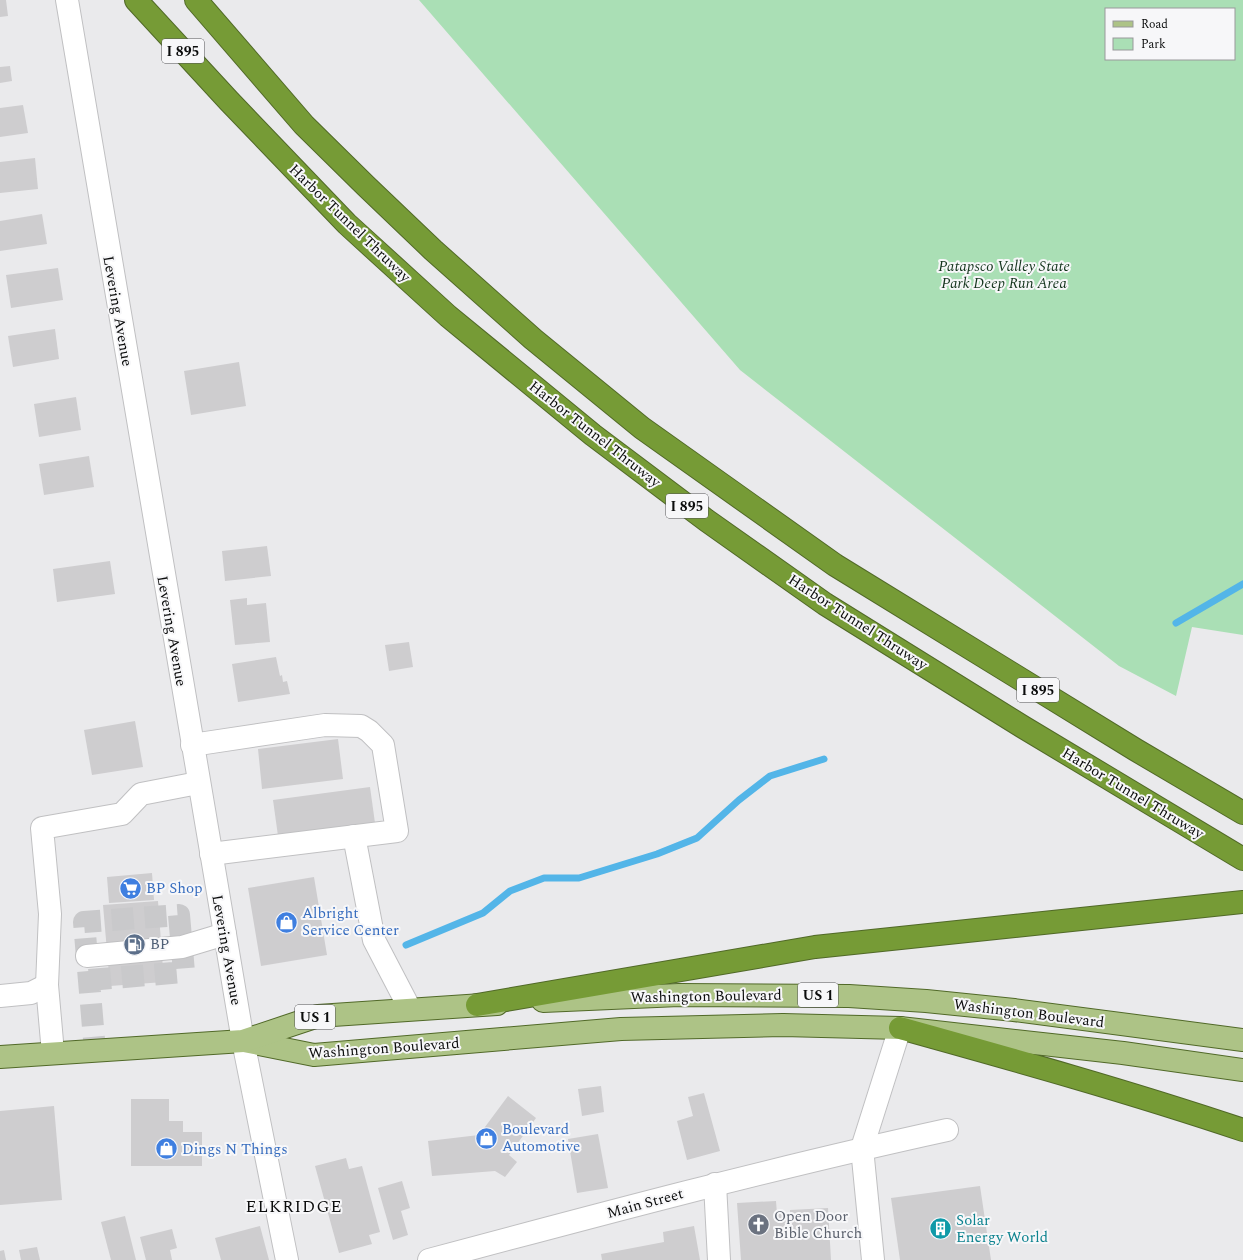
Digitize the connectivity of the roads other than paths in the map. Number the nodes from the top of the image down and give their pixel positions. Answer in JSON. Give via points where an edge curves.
{"nodes":[{"id":1,"x":67,"y":0,"type":"edge"},
{"id":2,"x":136,"y":0,"type":"edge"},
{"id":3,"x":196,"y":0,"type":"edge"},
{"id":4,"x":192,"y":745,"type":"junction"},
{"id":5,"x":198,"y":783,"type":"junction"},
{"id":6,"x":1243,"y":814,"type":"edge"},
{"id":7,"x":354,"y":836,"type":"junction"},
{"id":8,"x":211,"y":854,"type":"junction"},
{"id":9,"x":1243,"y":860,"type":"edge"},
{"id":10,"x":1243,"y":902,"type":"edge"},
{"id":11,"x":224,"y":934,"type":"junction"},
{"id":12,"x":87,"y":956,"type":"dead end"},
{"id":13,"x":47,"y":985,"type":"junction"},
{"id":14,"x":0,"y":996,"type":"edge"},
{"id":15,"x":477,"y":1004,"type":"junction"},
{"id":16,"x":410,"y":1009,"type":"junction"},
{"id":17,"x":900,"y":1028,"type":"junction"},
{"id":18,"x":1243,"y":1040,"type":"edge"},
{"id":19,"x":243,"y":1041,"type":"junction"},
{"id":20,"x":53,"y":1053,"type":"junction"},
{"id":21,"x":0,"y":1057,"type":"edge"},
{"id":22,"x":1243,"y":1070,"type":"edge"},
{"id":23,"x":947,"y":1130,"type":"dead end"},
{"id":24,"x":1243,"y":1130,"type":"edge"},
{"id":25,"x":862,"y":1148,"type":"junction"},
{"id":26,"x":715,"y":1184,"type":"junction"},
{"id":27,"x":287,"y":1260,"type":"edge"},
{"id":28,"x":429,"y":1260,"type":"edge"},
{"id":29,"x":720,"y":1260,"type":"edge"},
{"id":30,"x":873,"y":1260,"type":"edge"}],
"edges":[{"from":1,"to":4,"type":"street","name":"Levering Avenue"},
{"from":2,"to":9,"type":"highway","name":"Harbor Tunnel Thruway","number":"I 895","via":[[347,224],[448,316],[618,454],[825,604]]},
{"from":3,"to":6,"type":"highway","number":"I 895","via":[[304,125],[433,250],[533,339],[642,428],[835,565]]},
{"from":4,"to":5,"type":"street","name":"Levering Avenue"},
{"from":4,"to":7,"type":"street","via":[[325,725],[361,726],[383,745],[398,831]]},
{"from":5,"to":8,"type":"street","name":"Levering Avenue"},
{"from":5,"to":13,"type":"street","via":[[141,794],[122,814],[42,828],[50,914]]},
{"from":7,"to":8,"type":"street"},
{"from":7,"to":16,"type":"street","via":[[374,940]]},
{"from":8,"to":11,"type":"street","name":"Levering Avenue"},
{"from":10,"to":15,"type":"highway","via":[[815,947]]},
{"from":11,"to":12,"type":"street","via":[[182,947]]},
{"from":11,"to":19,"type":"street","name":"Levering Avenue"},
{"from":13,"to":14,"type":"street","via":[[31,993]]},
{"from":13,"to":20,"type":"street"},
{"from":15,"to":16,"type":"main road","name":"Washington Boulevard","number":"US 1"},
{"from":15,"to":18,"type":"main road","name":"Washington Boulevard","number":"US 1","via":[[679,994],[849,996],[1014,1010]]},
{"from":16,"to":19,"type":"main road","name":"Washington Boulevard","number":"US 1","via":[[318,1016]]},
{"from":17,"to":19,"type":"main road","name":"Washington Boulevard","number":"US 1","via":[[783,1025],[621,1029],[314,1055]]},
{"from":17,"to":22,"type":"main road","name":"Washington Boulevard","number":"US 1","via":[[1116,1052]]},
{"from":17,"to":24,"type":"highway","via":[[1127,1093]]},
{"from":17,"to":25,"type":"street"},
{"from":19,"to":20,"type":"main road","name":"Washington Boulevard","number":"US 1"},
{"from":19,"to":27,"type":"street","name":"Levering Avenue"},
{"from":20,"to":21,"type":"main road","name":"Washington Boulevard","number":"US 1"},
{"from":23,"to":25,"type":"street","name":"Main Street"},
{"from":25,"to":26,"type":"street","name":"Main Street"},
{"from":25,"to":30,"type":"street"},
{"from":26,"to":28,"type":"street","name":"Main Street"},
{"from":26,"to":29,"type":"street"}]}
